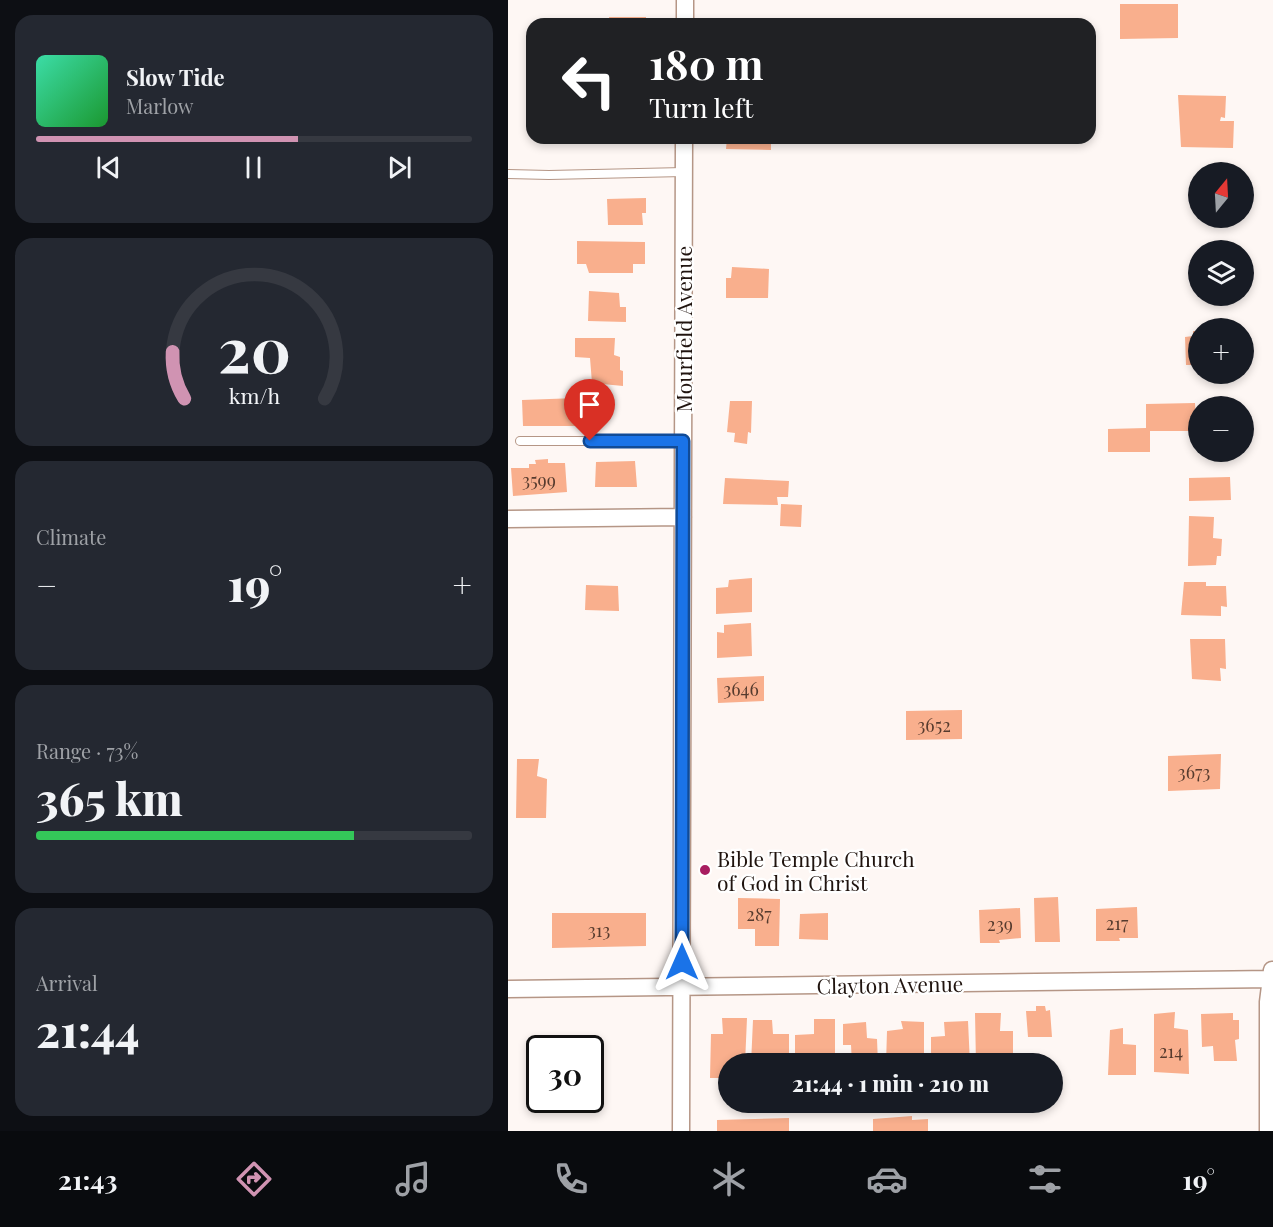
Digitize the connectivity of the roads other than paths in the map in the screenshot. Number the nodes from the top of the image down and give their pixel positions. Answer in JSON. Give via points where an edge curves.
{"nodes":[{"id":1,"x":685,"y":0,"type":"edge"},
{"id":2,"x":685,"y":18,"type":"edge"},
{"id":3,"x":684,"y":144,"type":"edge"},
{"id":4,"x":684,"y":172,"type":"junction"},
{"id":5,"x":508,"y":174,"type":"edge"},
{"id":6,"x":520,"y":441,"type":"dead end"},
{"id":7,"x":683,"y":441,"type":"junction"},
{"id":8,"x":683,"y":517,"type":"junction"},
{"id":9,"x":508,"y":519,"type":"edge"},
{"id":10,"x":1272,"y":976,"type":"edge"},
{"id":11,"x":682,"y":985,"type":"junction"},
{"id":12,"x":508,"y":989,"type":"edge"},
{"id":13,"x":681,"y":1131,"type":"edge"},
{"id":14,"x":1268,"y":1131,"type":"edge"}],
"edges":[{"from":1,"to":2,"type":"street"},
{"from":3,"to":4,"type":"street","name":"Mourfield Avenue"},
{"from":4,"to":5,"type":"lane"},
{"from":4,"to":7,"type":"street","name":"Mourfield Avenue"},
{"from":6,"to":7,"type":"lane"},
{"from":7,"to":8,"type":"street","name":"Mourfield Avenue"},
{"from":8,"to":9,"type":"street"},
{"from":8,"to":11,"type":"street","name":"Mourfield Avenue"},
{"from":10,"to":11,"type":"street","name":"Clayton Avenue"},
{"from":10,"to":14,"type":"street","via":[[1268,1002]]},
{"from":11,"to":12,"type":"street","name":"Clayton Avenue"},
{"from":11,"to":13,"type":"street","name":"Mourfield Avenue"}]}
